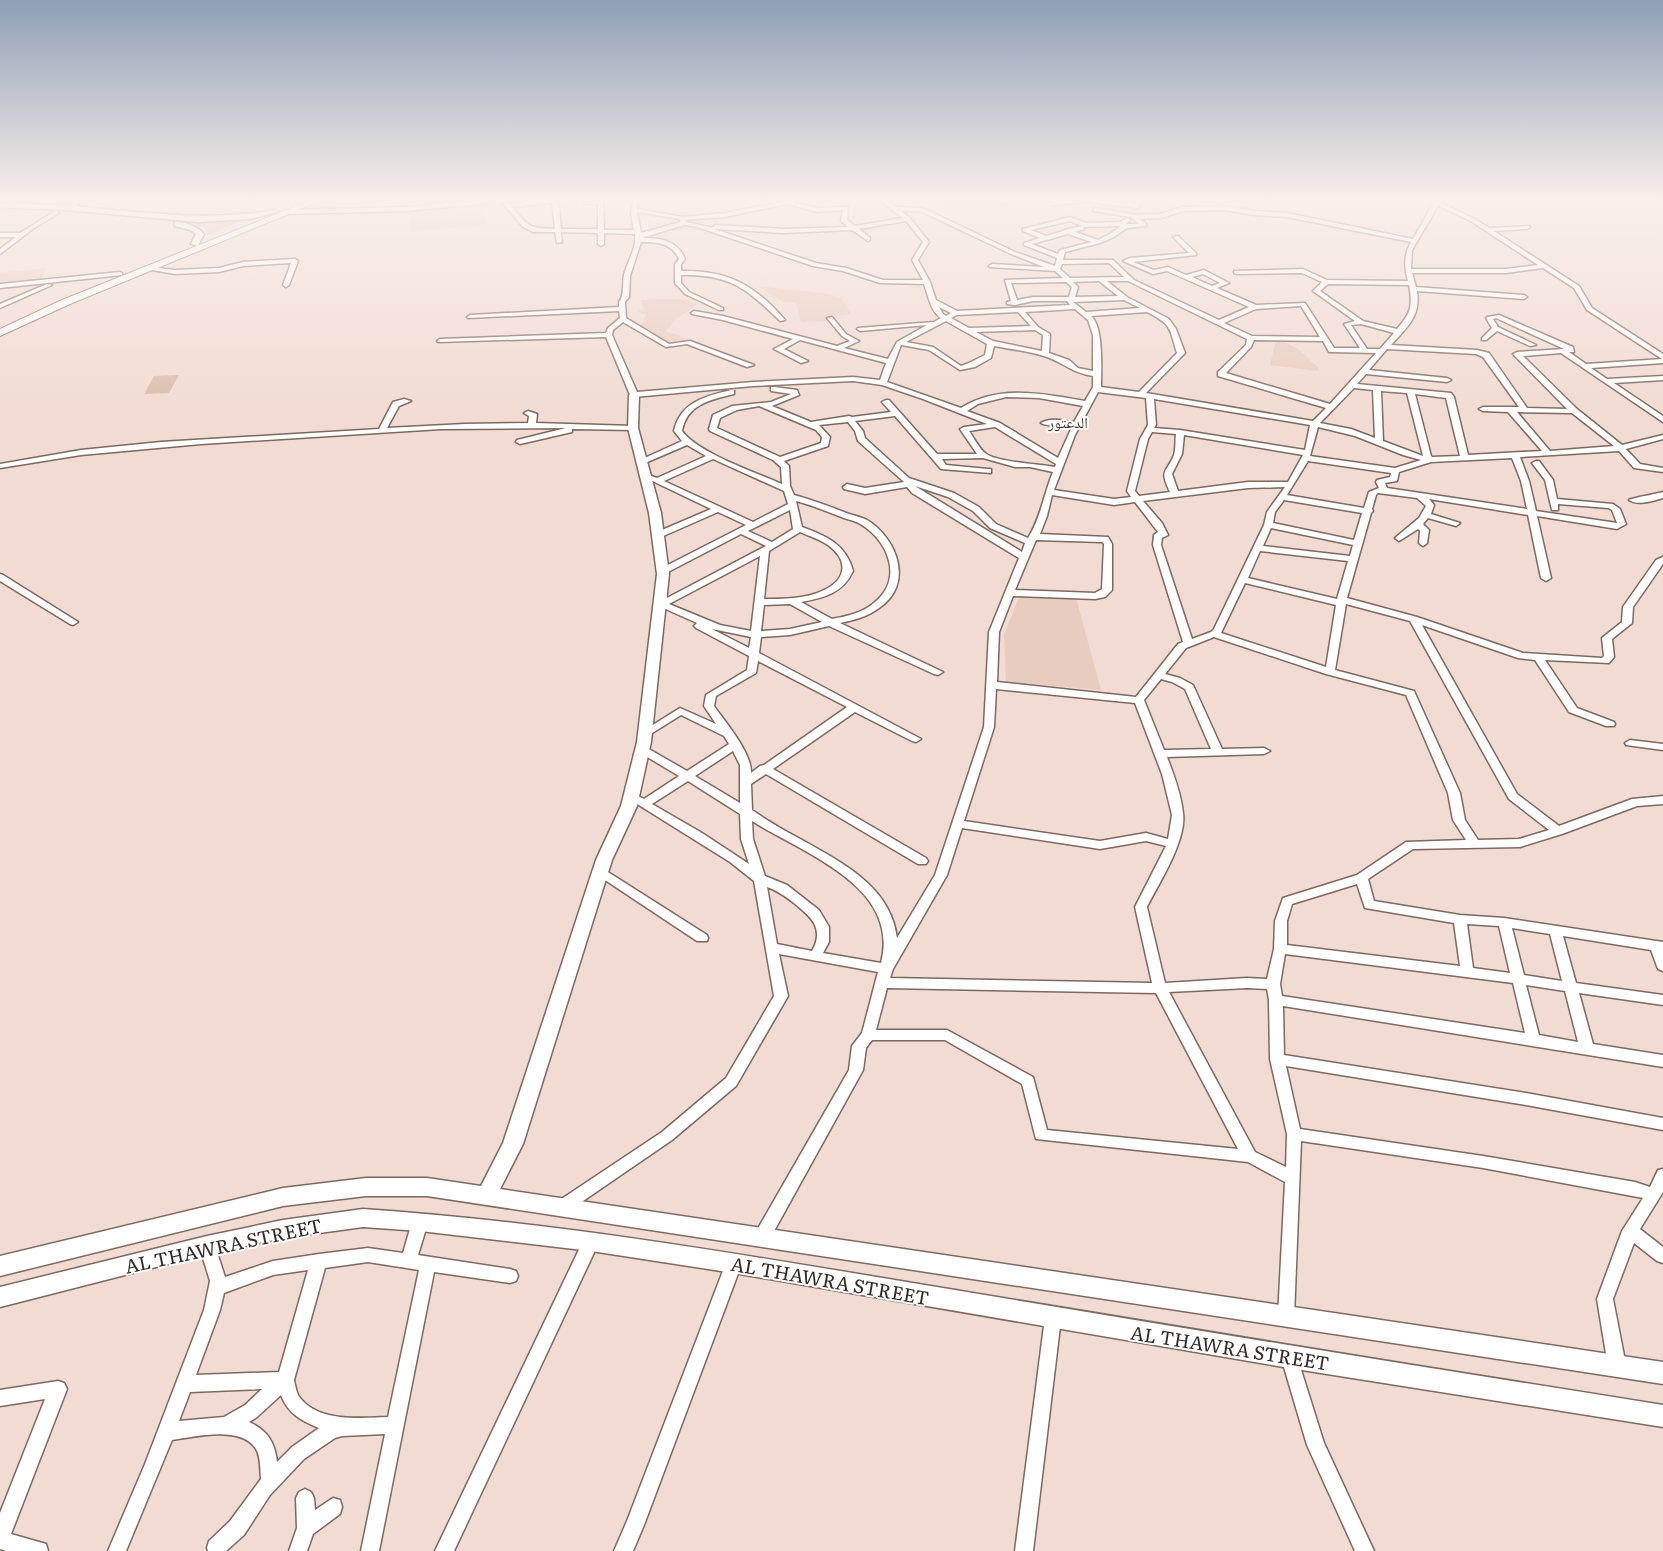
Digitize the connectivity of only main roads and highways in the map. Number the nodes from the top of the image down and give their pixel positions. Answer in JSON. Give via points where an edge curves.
{"nodes":[{"id":1,"x":127,"y":271,"type":"edge"},
{"id":2,"x":143,"y":271,"type":"edge"},
{"id":3,"x":54,"y":301,"type":"junction"},
{"id":4,"x":66,"y":302,"type":"junction"},
{"id":5,"x":0,"y":325,"type":"edge"},
{"id":6,"x":0,"y":333,"type":"edge"},
{"id":7,"x":634,"y":396,"type":"road end"},
{"id":8,"x":486,"y":1197,"type":"junction"},
{"id":9,"x":0,"y":1266,"type":"edge"},
{"id":10,"x":0,"y":1297,"type":"edge"},
{"id":11,"x":1663,"y":1373,"type":"edge"},
{"id":12,"x":1663,"y":1416,"type":"edge"}],
"edges":[{"from":1,"to":3,"type":"main road"},
{"from":2,"to":4,"type":"main road"},
{"from":3,"to":4,"type":"main road"},
{"from":3,"to":5,"type":"main road"},
{"from":4,"to":6,"type":"main road"},
{"from":7,"to":8,"type":"main road","via":[[634,428],[642,461],[651,479],[663,572],[638,801],[619,830],[600,871],[513,1144]]},
{"from":8,"to":9,"type":"main road","name":"AL THAWRA STREET","via":[[427,1187],[366,1187],[283,1196]]},
{"from":8,"to":11,"type":"main road","name":"AL THAWRA STREET"},
{"from":10,"to":12,"type":"main road","name":"AL THAWRA STREET","via":[[283,1229],[363,1218],[420,1222],[734,1263],[1289,1357]]}]}
